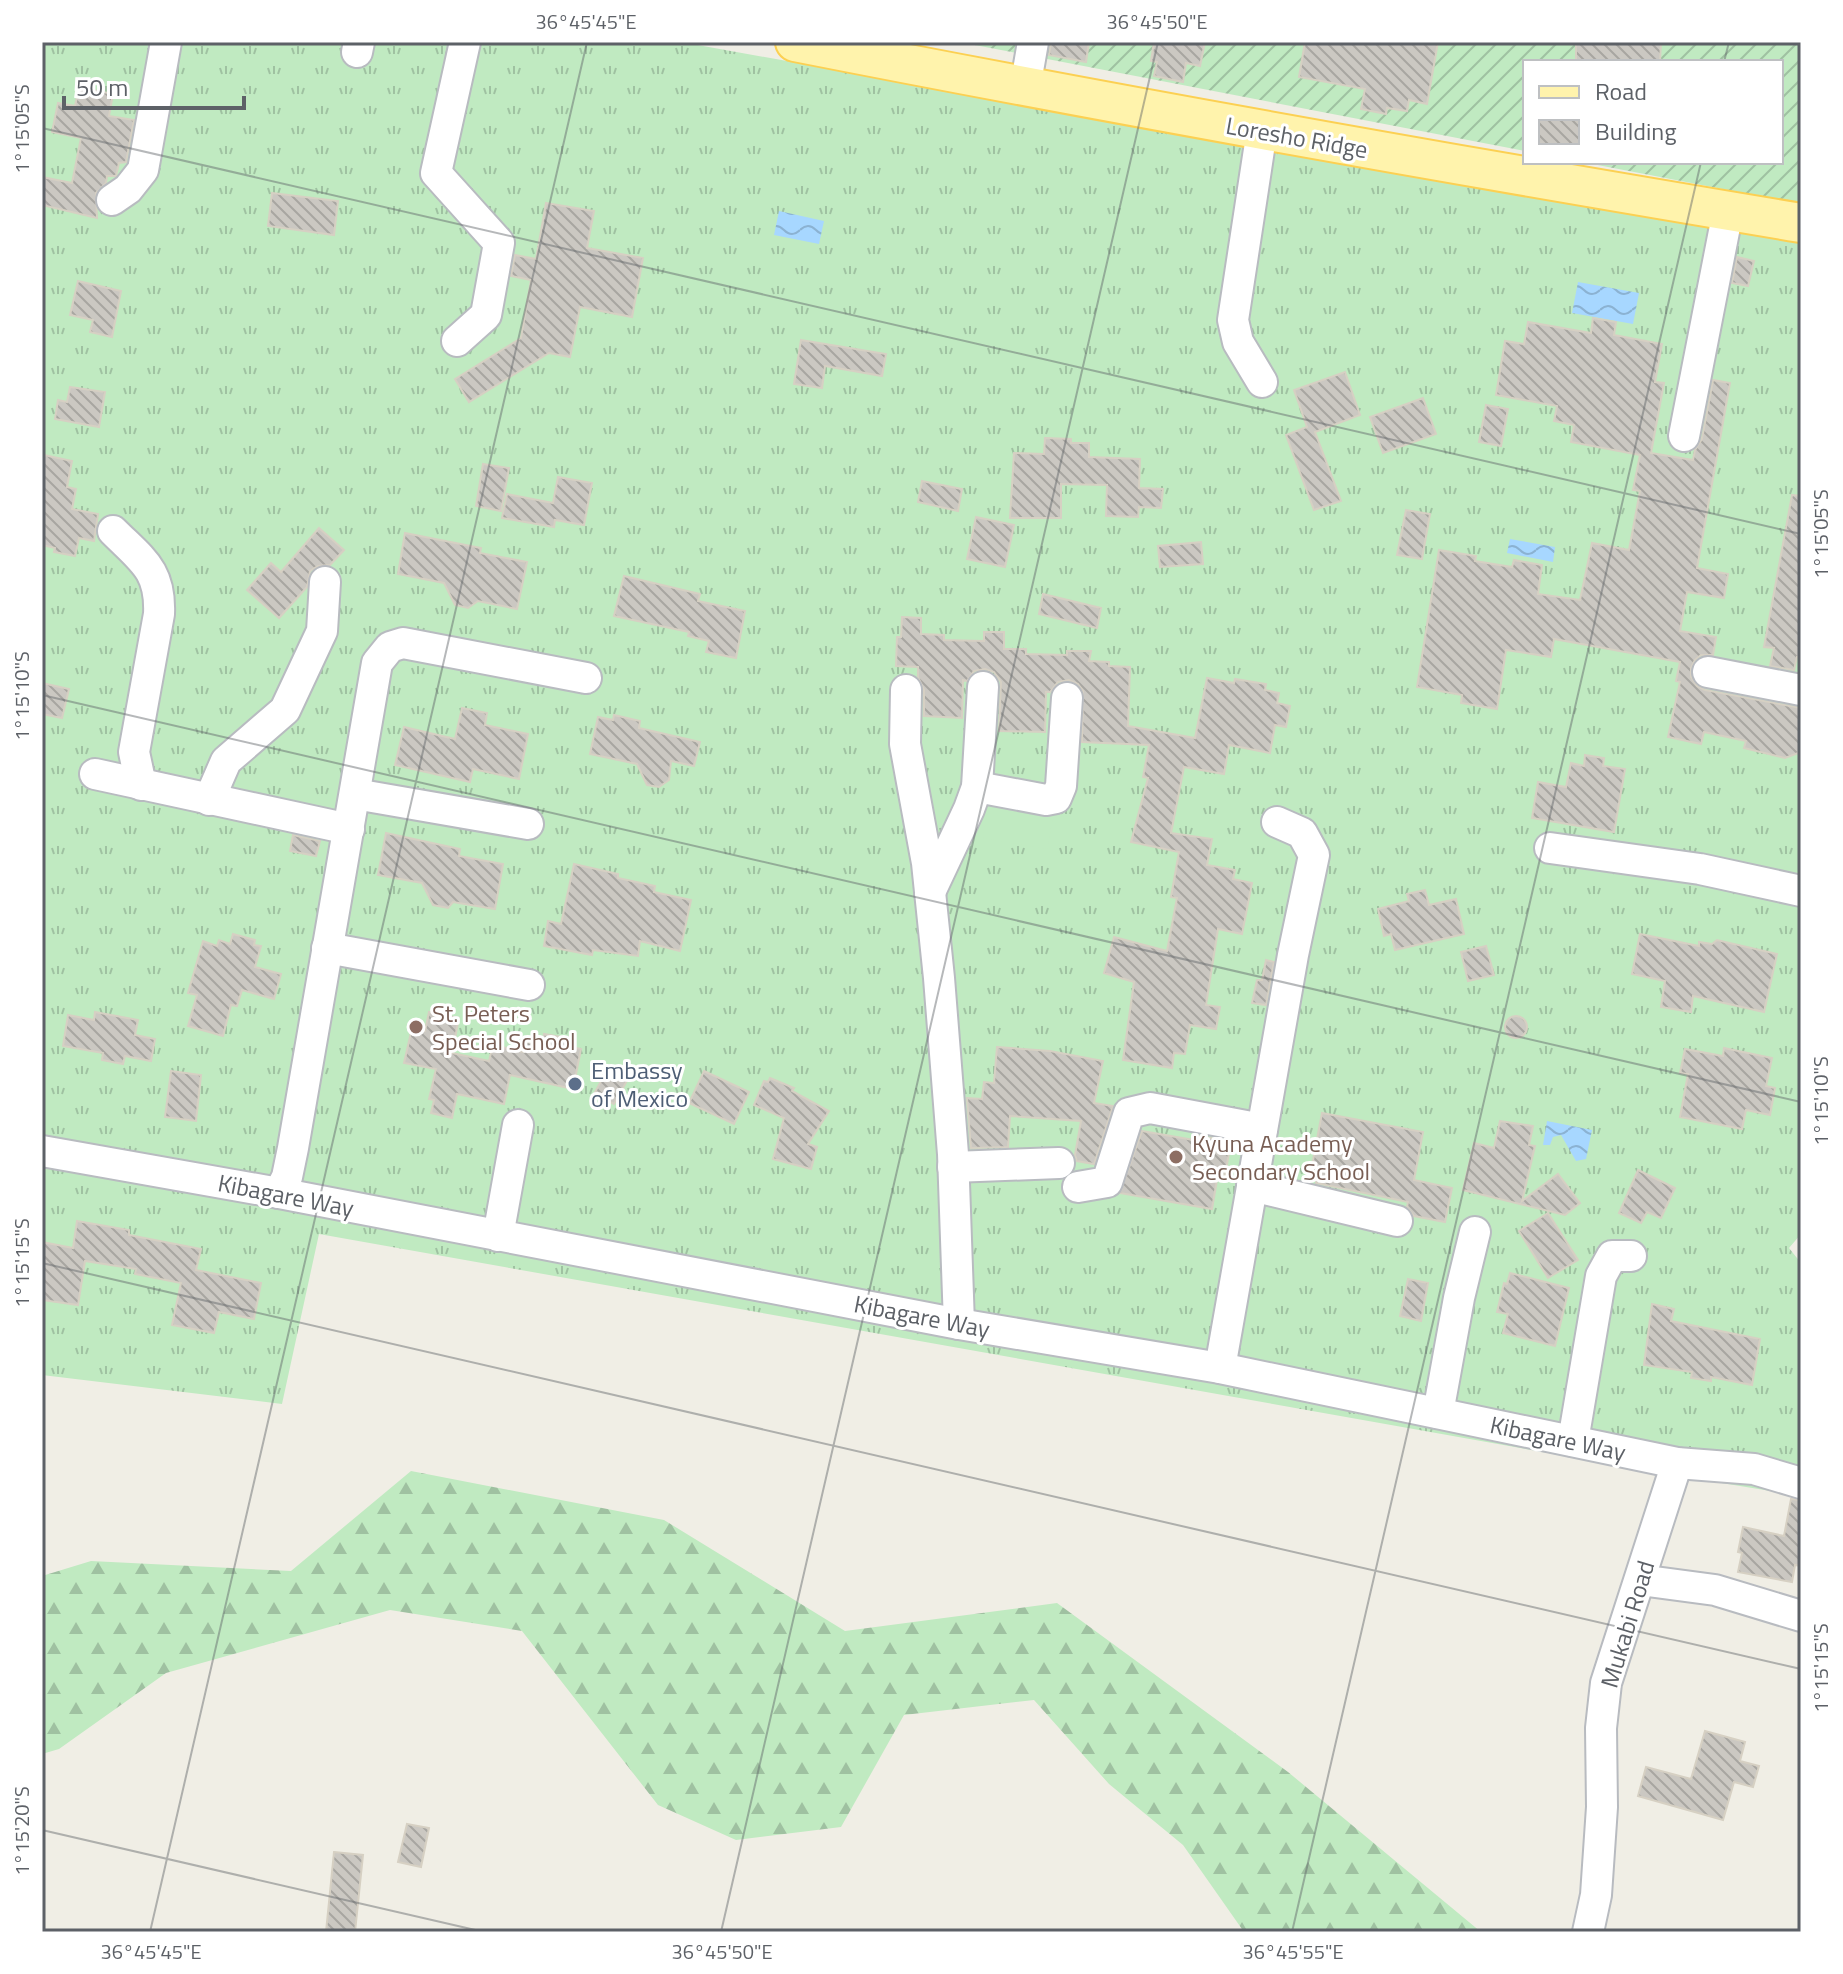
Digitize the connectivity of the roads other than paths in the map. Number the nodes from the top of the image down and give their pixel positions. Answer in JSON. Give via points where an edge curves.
{"nodes":[{"id":1,"x":166,"y":42,"type":"edge"},
{"id":2,"x":465,"y":42,"type":"edge"},
{"id":3,"x":795,"y":42,"type":"edge"},
{"id":4,"x":1033,"y":42,"type":"edge"},
{"id":5,"x":1025,"y":88,"type":"junction"},
{"id":6,"x":1262,"y":130,"type":"junction"},
{"id":7,"x":112,"y":200,"type":"dead end"},
{"id":8,"x":1728,"y":211,"type":"junction"},
{"id":9,"x":1801,"y":223,"type":"edge"},
{"id":10,"x":457,"y":341,"type":"dead end"},
{"id":11,"x":1262,"y":382,"type":"dead end"},
{"id":12,"x":1684,"y":436,"type":"dead end"},
{"id":13,"x":113,"y":531,"type":"dead end"},
{"id":14,"x":325,"y":582,"type":"dead end"},
{"id":15,"x":1708,"y":672,"type":"dead end"},
{"id":16,"x":586,"y":678,"type":"dead end"},
{"id":17,"x":983,"y":687,"type":"dead end"},
{"id":18,"x":906,"y":690,"type":"dead end"},
{"id":19,"x":1801,"y":690,"type":"edge"},
{"id":20,"x":1067,"y":698,"type":"dead end"},
{"id":21,"x":95,"y":774,"type":"dead end"},
{"id":22,"x":141,"y":785,"type":"junction"},
{"id":23,"x":977,"y":787,"type":"junction"},
{"id":24,"x":355,"y":794,"type":"junction"},
{"id":25,"x":209,"y":800,"type":"junction"},
{"id":26,"x":1277,"y":822,"type":"dead end"},
{"id":27,"x":528,"y":824,"type":"dead end"},
{"id":28,"x":349,"y":829,"type":"junction"},
{"id":29,"x":1550,"y":848,"type":"dead end"},
{"id":30,"x":1801,"y":891,"type":"edge"},
{"id":31,"x":930,"y":892,"type":"junction"},
{"id":32,"x":327,"y":948,"type":"junction"},
{"id":33,"x":529,"y":985,"type":"dead end"},
{"id":34,"x":518,"y":1125,"type":"dead end"},
{"id":35,"x":1262,"y":1129,"type":"junction"},
{"id":36,"x":42,"y":1152,"type":"edge"},
{"id":37,"x":1059,"y":1163,"type":"dead end"},
{"id":38,"x":953,"y":1167,"type":"junction"},
{"id":39,"x":1252,"y":1186,"type":"junction"},
{"id":40,"x":1078,"y":1187,"type":"dead end"},
{"id":41,"x":279,"y":1193,"type":"junction"},
{"id":42,"x":1397,"y":1221,"type":"dead end"},
{"id":43,"x":1475,"y":1232,"type":"dead end"},
{"id":44,"x":498,"y":1236,"type":"junction"},
{"id":45,"x":1631,"y":1256,"type":"dead end"},
{"id":46,"x":959,"y":1324,"type":"junction"},
{"id":47,"x":1220,"y":1368,"type":"junction"},
{"id":48,"x":1438,"y":1413,"type":"junction"},
{"id":49,"x":1573,"y":1441,"type":"junction"},
{"id":50,"x":1677,"y":1463,"type":"junction"},
{"id":51,"x":1801,"y":1483,"type":"edge"},
{"id":52,"x":1640,"y":1580,"type":"junction"},
{"id":53,"x":1801,"y":1616,"type":"edge"},
{"id":54,"x":1588,"y":1932,"type":"edge"}],
"edges":[{"from":1,"to":7,"type":"street","via":[[143,170]]},
{"from":2,"to":10,"type":"street","via":[[436,173],[499,243],[486,315]]},
{"from":3,"to":5,"type":"main road","name":"Loresho Ridge"},
{"from":4,"to":5,"type":"street"},
{"from":5,"to":6,"type":"main road","name":"Loresho Ridge"},
{"from":6,"to":8,"type":"main road","name":"Loresho Ridge"},
{"from":6,"to":11,"type":"street","via":[[1233,320],[1238,342]]},
{"from":8,"to":9,"type":"main road","name":"Loresho Ridge"},
{"from":8,"to":12,"type":"street"},
{"from":13,"to":22,"type":"street","via":[[145,563],[160,594],[134,752]]},
{"from":14,"to":25,"type":"street","via":[[322,631],[285,710],[226,761]]},
{"from":15,"to":19,"type":"street"},
{"from":16,"to":24,"type":"street","via":[[420,645],[390,647],[377,663]]},
{"from":17,"to":23,"type":"street"},
{"from":18,"to":31,"type":"street","via":[[905,744]]},
{"from":20,"to":23,"type":"street","via":[[1056,798]]},
{"from":21,"to":22,"type":"street"},
{"from":22,"to":25,"type":"street"},
{"from":23,"to":31,"type":"street"},
{"from":24,"to":27,"type":"street"},
{"from":24,"to":28,"type":"street"},
{"from":25,"to":28,"type":"street"},
{"from":26,"to":35,"type":"street","via":[[1302,833],[1314,855]]},
{"from":28,"to":32,"type":"street"},
{"from":29,"to":30,"type":"street","via":[[1700,869]]},
{"from":31,"to":38,"type":"street"},
{"from":32,"to":33,"type":"street"},
{"from":32,"to":41,"type":"street","via":[[293,1148]]},
{"from":34,"to":44,"type":"street"},
{"from":35,"to":39,"type":"street"},
{"from":35,"to":40,"type":"street","via":[[1150,1108],[1129,1113],[1107,1182]]},
{"from":36,"to":41,"type":"street","name":"Kibagare Way"},
{"from":37,"to":38,"type":"street"},
{"from":38,"to":46,"type":"street"},
{"from":39,"to":42,"type":"street"},
{"from":39,"to":47,"type":"street"},
{"from":41,"to":44,"type":"street","name":"Kibagare Way"},
{"from":43,"to":48,"type":"street"},
{"from":44,"to":46,"type":"street","name":"Kibagare Way"},
{"from":45,"to":49,"type":"street","via":[[1612,1256],[1601,1276]]},
{"from":46,"to":47,"type":"street","name":"Kibagare Way"},
{"from":47,"to":48,"type":"street","name":"Kibagare Way"},
{"from":48,"to":49,"type":"street","name":"Kibagare Way"},
{"from":49,"to":50,"type":"street","name":"Kibagare Way"},
{"from":50,"to":51,"type":"street","name":"Kibagare Way","via":[[1754,1469]]},
{"from":50,"to":52,"type":"street","name":"Mukabi Road"},
{"from":52,"to":53,"type":"street","via":[[1715,1590]]},
{"from":52,"to":54,"type":"street","name":"Mukabi Road","via":[[1606,1683],[1596,1895]]}]}
